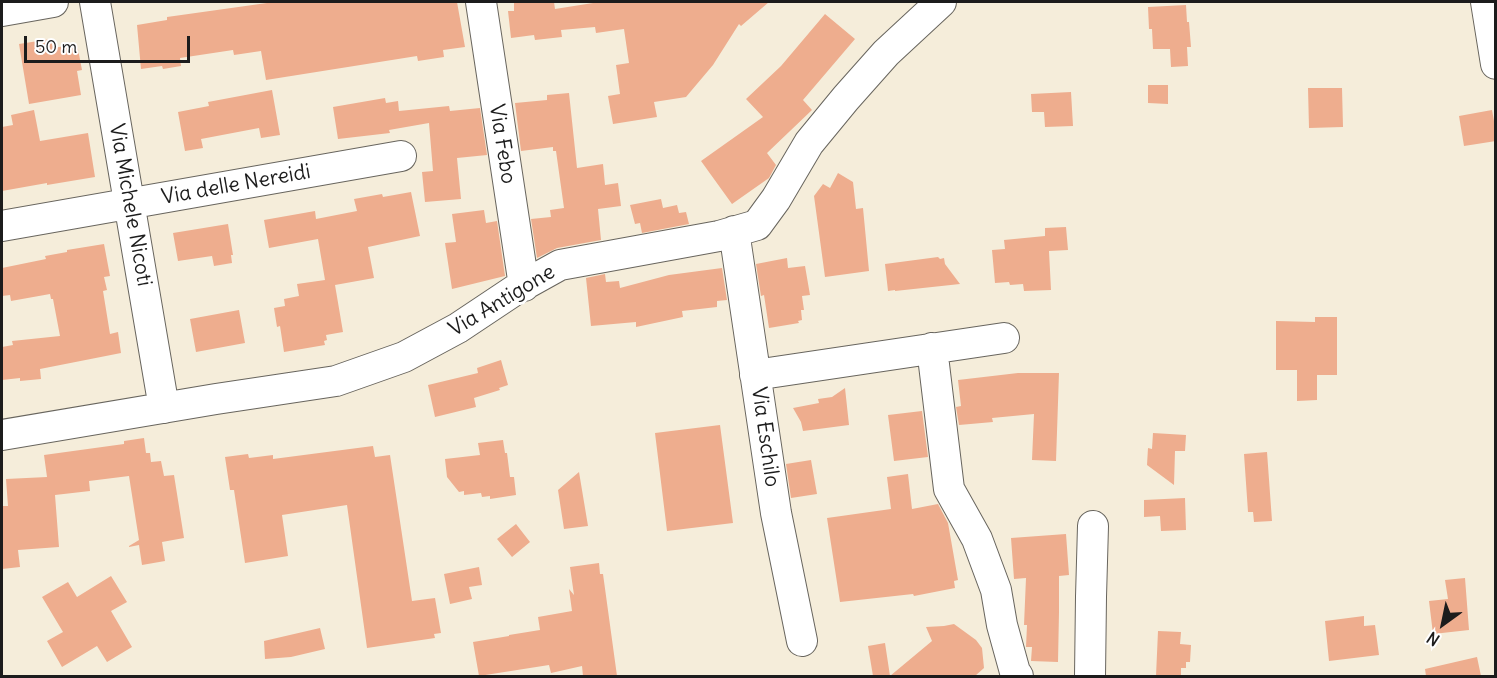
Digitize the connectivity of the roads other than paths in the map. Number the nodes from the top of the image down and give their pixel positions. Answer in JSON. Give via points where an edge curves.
{"nodes":[{"id":1,"x":53,"y":2,"type":"edge"},
{"id":2,"x":95,"y":2,"type":"edge"},
{"id":3,"x":481,"y":2,"type":"edge"},
{"id":4,"x":941,"y":2,"type":"edge"},
{"id":5,"x":1486,"y":2,"type":"edge"},
{"id":6,"x":2,"y":11,"type":"edge"},
{"id":7,"x":1496,"y":64,"type":"edge"},
{"id":8,"x":401,"y":156,"type":"dead end"},
{"id":9,"x":129,"y":203,"type":"junction"},
{"id":10,"x":2,"y":226,"type":"edge"},
{"id":11,"x":734,"y":231,"type":"junction"},
{"id":12,"x":524,"y":286,"type":"junction"},
{"id":13,"x":1004,"y":338,"type":"dead end"},
{"id":14,"x":932,"y":348,"type":"junction"},
{"id":15,"x":755,"y":375,"type":"junction"},
{"id":16,"x":164,"y":408,"type":"junction"},
{"id":17,"x":2,"y":435,"type":"edge"},
{"id":18,"x":1094,"y":526,"type":"dead end"},
{"id":19,"x":802,"y":641,"type":"dead end"},
{"id":20,"x":1018,"y":676,"type":"edge"},
{"id":21,"x":1090,"y":676,"type":"edge"}],
"edges":[{"from":1,"to":6,"type":"street"},
{"from":2,"to":9,"type":"street","name":"Via Michele Nicoti"},
{"from":3,"to":12,"type":"street","name":"Via Febo"},
{"from":4,"to":11,"type":"street","name":"Via Antigone","via":[[886,53],[816,134],[757,225]]},
{"from":5,"to":7,"type":"street"},
{"from":8,"to":9,"type":"street","name":"Via delle Nereidi"},
{"from":9,"to":10,"type":"street","name":"Via delle Nereidi"},
{"from":9,"to":16,"type":"street","name":"Via Michele Nicoti"},
{"from":11,"to":12,"type":"street","name":"Via Antigone","via":[[560,265]]},
{"from":11,"to":15,"type":"street","name":"Via Eschilo"},
{"from":12,"to":16,"type":"street","name":"Via Antigone","via":[[404,357],[336,381]]},
{"from":13,"to":14,"type":"street"},
{"from":14,"to":15,"type":"street"},
{"from":14,"to":20,"type":"street","via":[[949,489],[977,538],[996,590],[1002,626]]},
{"from":15,"to":19,"type":"street","name":"Via Eschilo","via":[[776,513]]},
{"from":16,"to":17,"type":"street","name":"Via Antigone"},
{"from":18,"to":21,"type":"street"}]}
